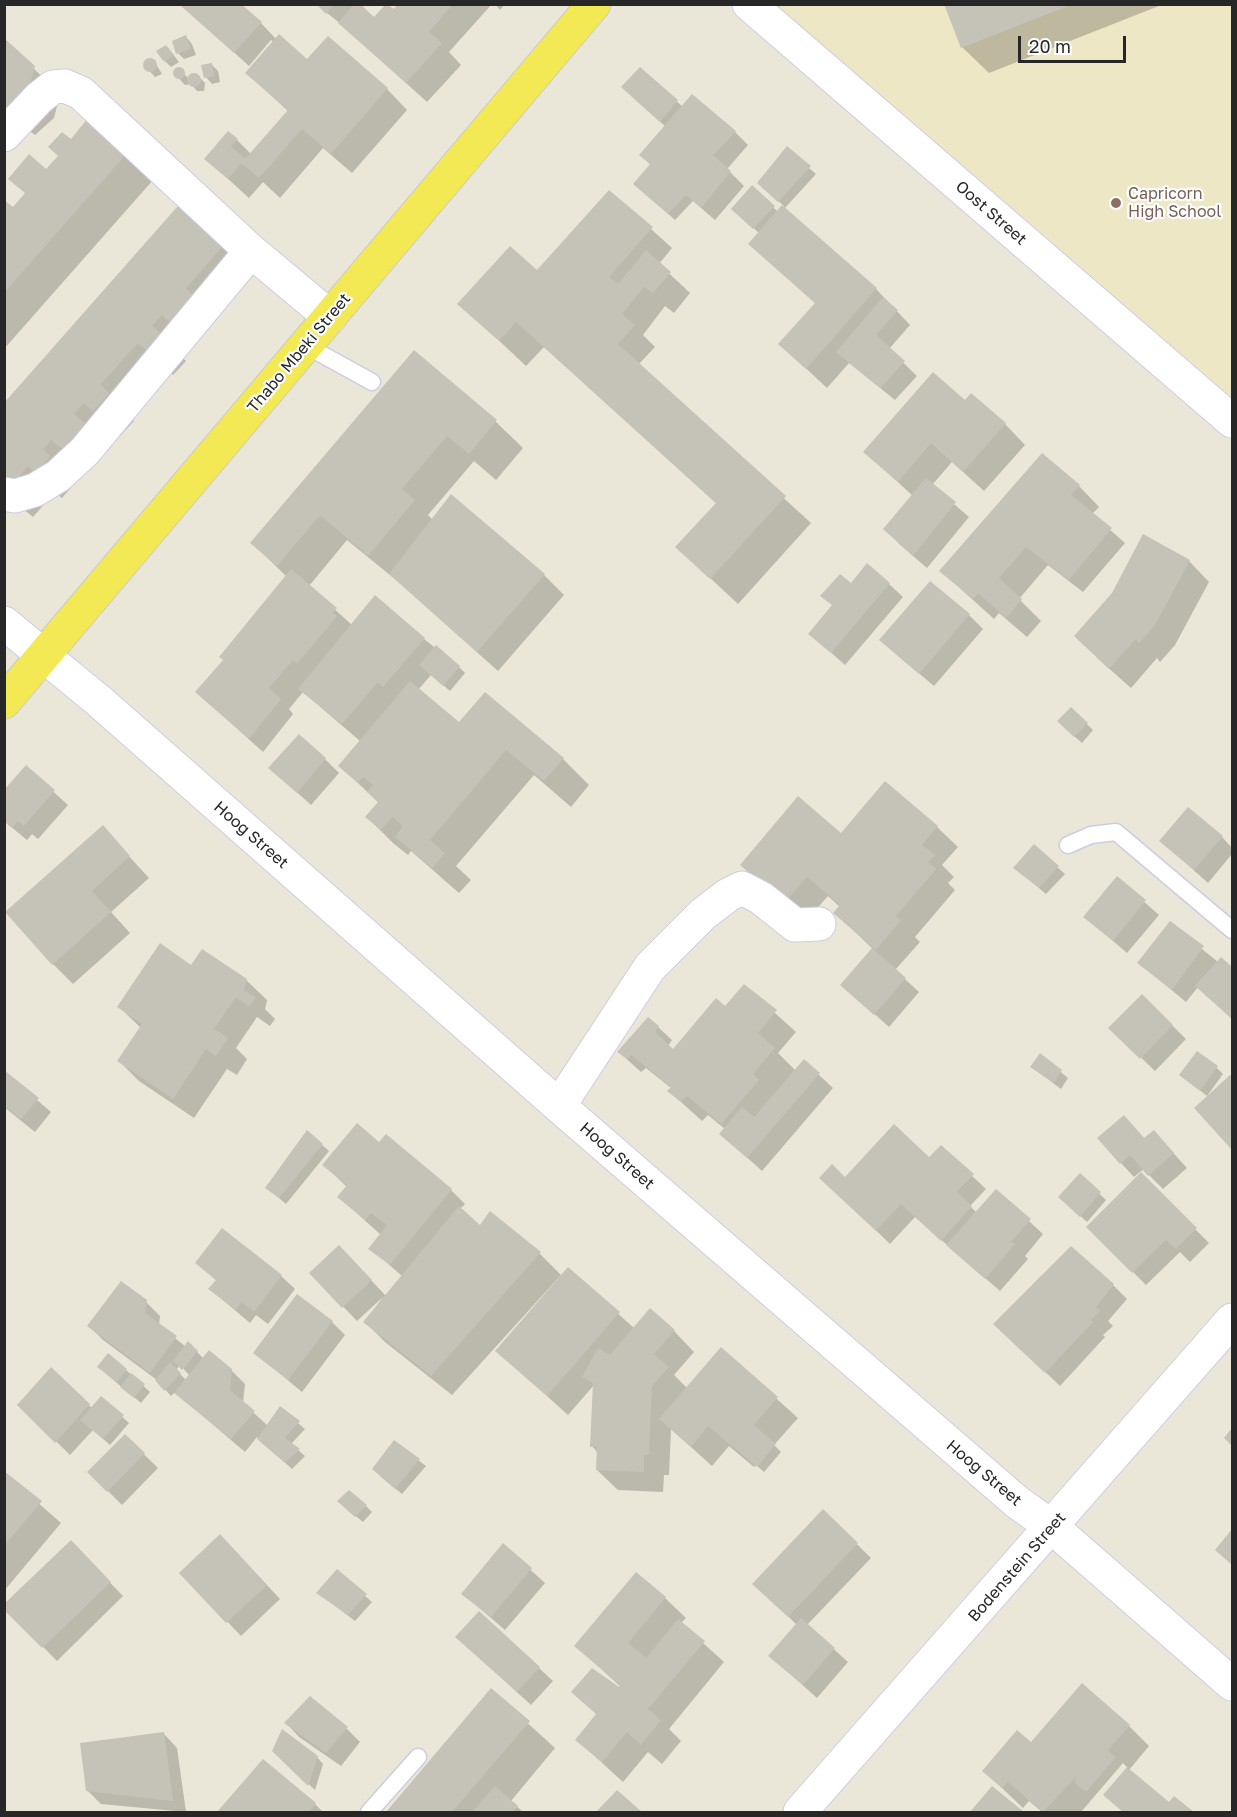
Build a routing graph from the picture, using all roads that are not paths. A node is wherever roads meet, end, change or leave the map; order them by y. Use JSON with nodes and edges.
{"nodes":[{"id":1,"x":594,"y":4,"type":"edge"},
{"id":2,"x":749,"y":4,"type":"edge"},
{"id":3,"x":4,"y":135,"type":"edge"},
{"id":4,"x":251,"y":251,"type":"junction"},
{"id":5,"x":330,"y":317,"type":"junction"},
{"id":6,"x":305,"y":345,"type":"junction"},
{"id":7,"x":372,"y":382,"type":"dead end"},
{"id":8,"x":1233,"y":421,"type":"edge"},
{"id":9,"x":4,"y":494,"type":"edge"},
{"id":10,"x":4,"y":623,"type":"edge"},
{"id":11,"x":44,"y":654,"type":"junction"},
{"id":12,"x":4,"y":702,"type":"edge"},
{"id":13,"x":1068,"y":845,"type":"dead end"},
{"id":14,"x":819,"y":924,"type":"dead end"},
{"id":15,"x":1233,"y":930,"type":"edge"},
{"id":16,"x":559,"y":1106,"type":"junction"},
{"id":17,"x":1233,"y":1320,"type":"edge"},
{"id":18,"x":1052,"y":1527,"type":"junction"},
{"id":19,"x":1233,"y":1684,"type":"edge"},
{"id":20,"x":418,"y":1757,"type":"dead end"},
{"id":21,"x":369,"y":1812,"type":"edge"},
{"id":22,"x":800,"y":1812,"type":"edge"}],
"edges":[{"from":1,"to":5,"type":"main road","name":"Thabo Mbeki Street"},
{"from":2,"to":8,"type":"street","name":"Oost Street"},
{"from":3,"to":4,"type":"street"},
{"from":4,"to":5,"type":"street"},
{"from":4,"to":9,"type":"street"},
{"from":5,"to":6,"type":"main road","name":"Thabo Mbeki Street"},
{"from":6,"to":7,"type":"lane"},
{"from":6,"to":11,"type":"main road","name":"Thabo Mbeki Street"},
{"from":10,"to":11,"type":"street","name":"Hoog Street"},
{"from":11,"to":12,"type":"main road","name":"Thabo Mbeki Street"},
{"from":11,"to":16,"type":"street","name":"Hoog Street"},
{"from":13,"to":15,"type":"lane"},
{"from":14,"to":16,"type":"street"},
{"from":16,"to":18,"type":"street","name":"Hoog Street"},
{"from":17,"to":18,"type":"street","name":"Bodenstein Street"},
{"from":18,"to":19,"type":"street","name":"Hoog Street"},
{"from":18,"to":22,"type":"street","name":"Bodenstein Street"},
{"from":20,"to":21,"type":"lane"}]}
